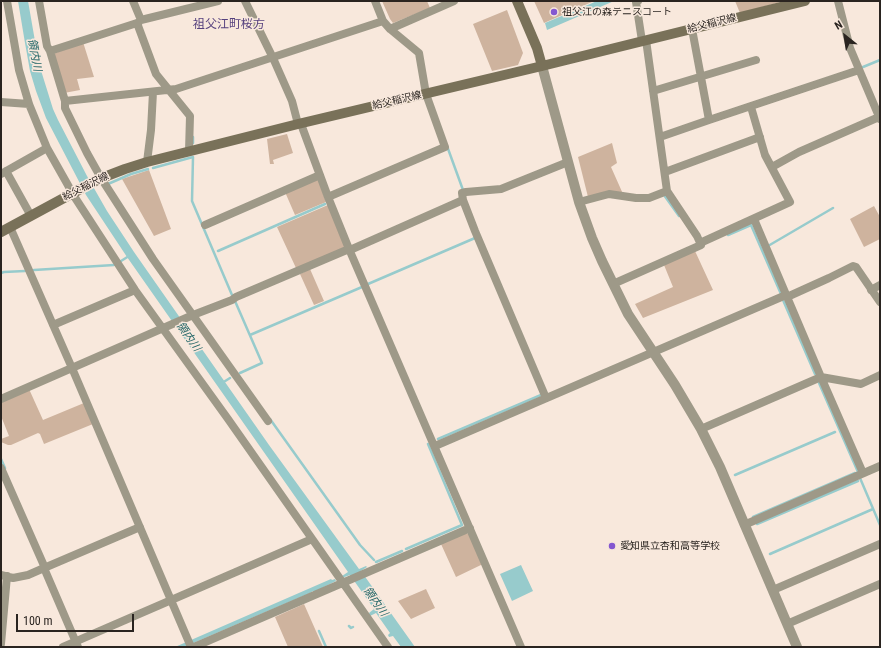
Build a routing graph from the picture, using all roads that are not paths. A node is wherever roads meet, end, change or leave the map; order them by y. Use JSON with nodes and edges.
{"nodes":[{"id":1,"x":7,"y":1,"type":"edge"},
{"id":2,"x":39,"y":1,"type":"edge"},
{"id":3,"x":133,"y":1,"type":"edge"},
{"id":4,"x":218,"y":1,"type":"edge"},
{"id":5,"x":245,"y":1,"type":"edge"},
{"id":6,"x":375,"y":1,"type":"edge"},
{"id":7,"x":454,"y":1,"type":"edge"},
{"id":8,"x":517,"y":1,"type":"edge"},
{"id":9,"x":638,"y":1,"type":"edge"},
{"id":10,"x":805,"y":1,"type":"edge"},
{"id":11,"x":838,"y":1,"type":"edge"},
{"id":12,"x":792,"y":2,"type":"edge"},
{"id":13,"x":5,"y":10,"type":"edge"},
{"id":14,"x":383,"y":21,"type":"junction"},
{"id":15,"x":139,"y":22,"type":"junction"},
{"id":16,"x":390,"y":29,"type":"junction"},
{"id":17,"x":692,"y":29,"type":"junction"},
{"id":18,"x":644,"y":40,"type":"junction"},
{"id":19,"x":50,"y":52,"type":"junction"},
{"id":20,"x":273,"y":58,"type":"junction"},
{"id":21,"x":756,"y":60,"type":"dead end"},
{"id":22,"x":542,"y":66,"type":"junction"},
{"id":23,"x":859,"y":70,"type":"junction"},
{"id":24,"x":701,"y":77,"type":"junction"},
{"id":25,"x":168,"y":90,"type":"junction"},
{"id":26,"x":653,"y":91,"type":"junction"},
{"id":27,"x":153,"y":92,"type":"junction"},
{"id":28,"x":426,"y":94,"type":"junction"},
{"id":29,"x":65,"y":101,"type":"junction"},
{"id":30,"x":1,"y":102,"type":"edge"},
{"id":31,"x":28,"y":104,"type":"junction"},
{"id":32,"x":751,"y":107,"type":"junction"},
{"id":33,"x":880,"y":118,"type":"edge"},
{"id":34,"x":709,"y":120,"type":"junction"},
{"id":35,"x":300,"y":124,"type":"junction"},
{"id":36,"x":660,"y":137,"type":"junction"},
{"id":37,"x":760,"y":137,"type":"junction"},
{"id":38,"x":47,"y":148,"type":"junction"},
{"id":39,"x":189,"y":151,"type":"junction"},
{"id":40,"x":147,"y":162,"type":"junction"},
{"id":41,"x":568,"y":162,"type":"junction"},
{"id":42,"x":772,"y":168,"type":"junction"},
{"id":43,"x":3,"y":172,"type":"edge"},
{"id":44,"x":665,"y":172,"type":"junction"},
{"id":45,"x":320,"y":175,"type":"junction"},
{"id":46,"x":100,"y":178,"type":"junction"},
{"id":47,"x":667,"y":191,"type":"junction"},
{"id":48,"x":73,"y":192,"type":"junction"},
{"id":49,"x":328,"y":197,"type":"junction"},
{"id":50,"x":464,"y":200,"type":"junction"},
{"id":51,"x":579,"y":202,"type":"junction"},
{"id":52,"x":31,"y":216,"type":"junction"},
{"id":53,"x":754,"y":218,"type":"junction"},
{"id":54,"x":205,"y":225,"type":"dead end"},
{"id":55,"x":10,"y":227,"type":"junction"},
{"id":56,"x":1,"y":232,"type":"edge"},
{"id":57,"x":700,"y":243,"type":"junction"},
{"id":58,"x":349,"y":249,"type":"junction"},
{"id":59,"x":613,"y":284,"type":"junction"},
{"id":60,"x":880,"y":285,"type":"edge"},
{"id":61,"x":135,"y":290,"type":"junction"},
{"id":62,"x":871,"y":290,"type":"junction"},
{"id":63,"x":786,"y":296,"type":"junction"},
{"id":64,"x":880,"y":302,"type":"edge"},
{"id":65,"x":192,"y":316,"type":"junction"},
{"id":66,"x":53,"y":325,"type":"junction"},
{"id":67,"x":164,"y":328,"type":"junction"},
{"id":68,"x":653,"y":352,"type":"junction"},
{"id":69,"x":72,"y":368,"type":"junction"},
{"id":70,"x":880,"y":375,"type":"edge"},
{"id":71,"x":821,"y":377,"type":"junction"},
{"id":72,"x":546,"y":398,"type":"junction"},
{"id":73,"x":1,"y":399,"type":"edge"},
{"id":74,"x":268,"y":421,"type":"dead end"},
{"id":75,"x":700,"y":429,"type":"junction"},
{"id":76,"x":435,"y":446,"type":"junction"},
{"id":77,"x":880,"y":466,"type":"edge"},
{"id":78,"x":1,"y":468,"type":"edge"},
{"id":79,"x":863,"y":473,"type":"junction"},
{"id":80,"x":744,"y":524,"type":"junction"},
{"id":81,"x":140,"y":527,"type":"junction"},
{"id":82,"x":470,"y":528,"type":"junction"},
{"id":83,"x":312,"y":539,"type":"junction"},
{"id":84,"x":880,"y":544,"type":"edge"},
{"id":85,"x":44,"y":568,"type":"junction"},
{"id":86,"x":4,"y":576,"type":"edge"},
{"id":87,"x":343,"y":583,"type":"junction"},
{"id":88,"x":880,"y":584,"type":"edge"},
{"id":89,"x":773,"y":590,"type":"junction"},
{"id":90,"x":171,"y":600,"type":"junction"},
{"id":91,"x":787,"y":624,"type":"junction"},
{"id":92,"x":1,"y":644,"type":"edge"},
{"id":93,"x":77,"y":644,"type":"edge"},
{"id":94,"x":190,"y":644,"type":"edge"},
{"id":95,"x":63,"y":647,"type":"edge"},
{"id":96,"x":194,"y":647,"type":"edge"},
{"id":97,"x":388,"y":647,"type":"edge"},
{"id":98,"x":521,"y":647,"type":"edge"},
{"id":99,"x":797,"y":647,"type":"edge"}],
"edges":[{"from":1,"to":13,"type":"street"},
{"from":2,"to":19,"type":"street"},
{"from":3,"to":15,"type":"street"},
{"from":4,"to":15,"type":"street"},
{"from":5,"to":20,"type":"street"},
{"from":6,"to":14,"type":"street"},
{"from":7,"to":16,"type":"street"},
{"from":8,"to":22,"type":"main road"},
{"from":9,"to":18,"type":"street"},
{"from":10,"to":12,"type":"main road","name":"給父稲沢線"},
{"from":11,"to":23,"type":"street"},
{"from":12,"to":17,"type":"main road","name":"給父稲沢線"},
{"from":13,"to":31,"type":"street"},
{"from":14,"to":16,"type":"street"},
{"from":14,"to":20,"type":"street"},
{"from":15,"to":19,"type":"street"},
{"from":15,"to":25,"type":"street"},
{"from":16,"to":28,"type":"street"},
{"from":17,"to":18,"type":"main road","name":"給父稲沢線"},
{"from":17,"to":24,"type":"street"},
{"from":18,"to":22,"type":"main road","name":"給父稲沢線"},
{"from":18,"to":26,"type":"street"},
{"from":19,"to":29,"type":"street"},
{"from":20,"to":25,"type":"street"},
{"from":20,"to":35,"type":"street"},
{"from":21,"to":24,"type":"street"},
{"from":22,"to":28,"type":"main road","name":"給父稲沢線"},
{"from":22,"to":41,"type":"street"},
{"from":23,"to":32,"type":"street"},
{"from":23,"to":33,"type":"street"},
{"from":24,"to":26,"type":"street"},
{"from":24,"to":34,"type":"street"},
{"from":25,"to":27,"type":"street"},
{"from":25,"to":39,"type":"street"},
{"from":26,"to":36,"type":"street"},
{"from":27,"to":29,"type":"street"},
{"from":27,"to":40,"type":"street"},
{"from":28,"to":35,"type":"main road","name":"給父稲沢線"},
{"from":28,"to":49,"type":"street"},
{"from":29,"to":46,"type":"street"},
{"from":30,"to":31,"type":"street"},
{"from":31,"to":38,"type":"street"},
{"from":32,"to":34,"type":"street"},
{"from":32,"to":37,"type":"street"},
{"from":33,"to":42,"type":"street"},
{"from":34,"to":36,"type":"street"},
{"from":35,"to":39,"type":"main road","name":"給父稲沢線"},
{"from":35,"to":45,"type":"street"},
{"from":36,"to":44,"type":"street"},
{"from":37,"to":42,"type":"street"},
{"from":37,"to":44,"type":"street"},
{"from":38,"to":43,"type":"street"},
{"from":38,"to":48,"type":"street"},
{"from":39,"to":40,"type":"main road","name":"給父稲沢線"},
{"from":40,"to":46,"type":"main road","name":"給父稲沢線"},
{"from":41,"to":50,"type":"street"},
{"from":41,"to":51,"type":"street"},
{"from":42,"to":53,"type":"street"},
{"from":43,"to":52,"type":"street"},
{"from":44,"to":47,"type":"street"},
{"from":45,"to":49,"type":"street"},
{"from":45,"to":54,"type":"street"},
{"from":46,"to":48,"type":"main road","name":"給父稲沢線"},
{"from":46,"to":65,"type":"street"},
{"from":47,"to":51,"type":"street"},
{"from":47,"to":57,"type":"street"},
{"from":48,"to":52,"type":"main road","name":"給父稲沢線"},
{"from":48,"to":61,"type":"street"},
{"from":49,"to":58,"type":"street"},
{"from":50,"to":58,"type":"street"},
{"from":50,"to":72,"type":"street"},
{"from":51,"to":59,"type":"street"},
{"from":52,"to":55,"type":"main road","name":"給父稲沢線"},
{"from":53,"to":57,"type":"street"},
{"from":53,"to":63,"type":"street"},
{"from":55,"to":56,"type":"main road","name":"給父稲沢線"},
{"from":55,"to":66,"type":"street"},
{"from":57,"to":59,"type":"street"},
{"from":58,"to":65,"type":"street"},
{"from":58,"to":76,"type":"street"},
{"from":59,"to":68,"type":"street"},
{"from":60,"to":62,"type":"street"},
{"from":61,"to":66,"type":"street"},
{"from":61,"to":67,"type":"street"},
{"from":62,"to":63,"type":"street"},
{"from":62,"to":64,"type":"street"},
{"from":63,"to":68,"type":"street"},
{"from":63,"to":71,"type":"street"},
{"from":65,"to":67,"type":"street"},
{"from":65,"to":74,"type":"street"},
{"from":66,"to":69,"type":"street"},
{"from":67,"to":69,"type":"street"},
{"from":67,"to":83,"type":"street"},
{"from":68,"to":72,"type":"street"},
{"from":68,"to":75,"type":"street"},
{"from":69,"to":73,"type":"street"},
{"from":69,"to":81,"type":"street"},
{"from":70,"to":71,"type":"street"},
{"from":71,"to":75,"type":"street"},
{"from":71,"to":79,"type":"street"},
{"from":72,"to":76,"type":"street"},
{"from":75,"to":80,"type":"street"},
{"from":76,"to":82,"type":"street"},
{"from":77,"to":79,"type":"street"},
{"from":78,"to":85,"type":"street"},
{"from":79,"to":80,"type":"street"},
{"from":80,"to":89,"type":"street"},
{"from":81,"to":85,"type":"street"},
{"from":81,"to":90,"type":"street"},
{"from":82,"to":87,"type":"street"},
{"from":82,"to":98,"type":"street"},
{"from":83,"to":87,"type":"street"},
{"from":83,"to":90,"type":"street"},
{"from":84,"to":89,"type":"street"},
{"from":85,"to":86,"type":"street"},
{"from":85,"to":93,"type":"street"},
{"from":86,"to":92,"type":"street"},
{"from":87,"to":96,"type":"street"},
{"from":87,"to":97,"type":"street"},
{"from":88,"to":91,"type":"street"},
{"from":89,"to":91,"type":"street"},
{"from":90,"to":93,"type":"street"},
{"from":90,"to":94,"type":"street"},
{"from":91,"to":99,"type":"street"},
{"from":93,"to":95,"type":"street"}]}
